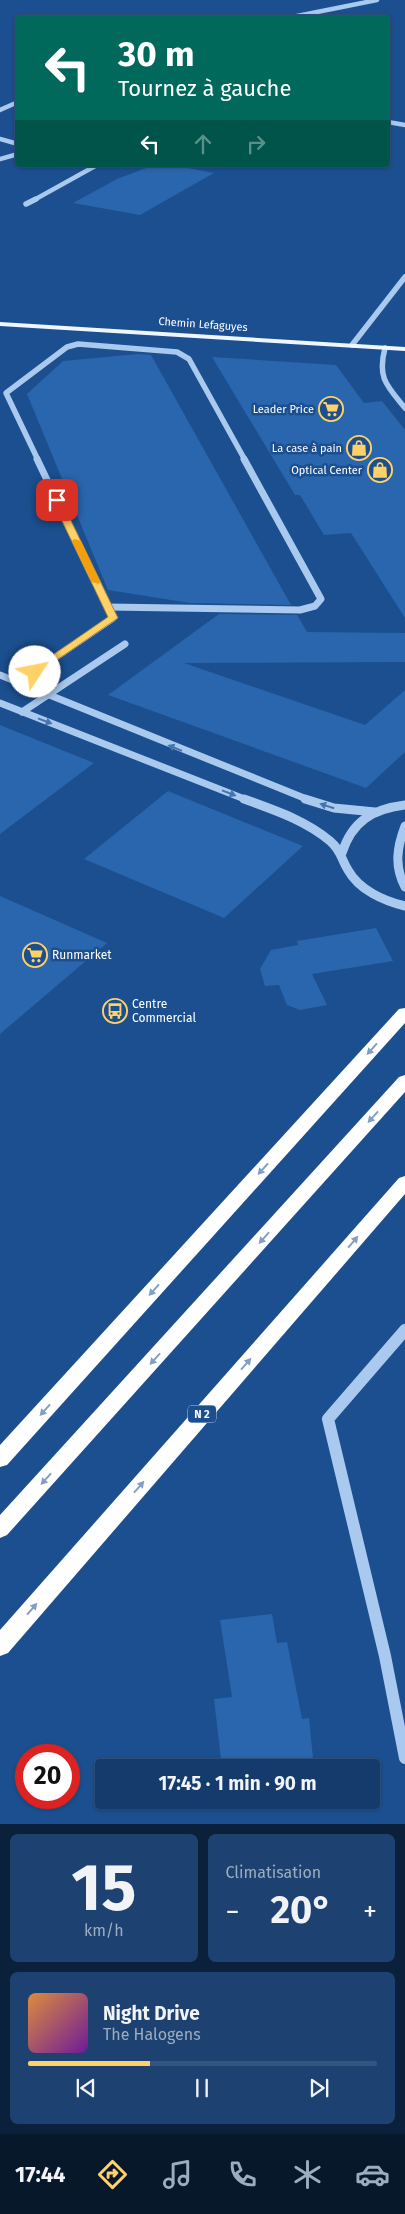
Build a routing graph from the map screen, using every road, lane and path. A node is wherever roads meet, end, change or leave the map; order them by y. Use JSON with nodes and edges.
{"nodes":[{"id":1,"x":377,"y":0,"type":"edge"},
{"id":2,"x":302,"y":15,"type":"edge"},
{"id":3,"x":15,"y":103,"type":"edge"},
{"id":4,"x":0,"y":110,"type":"edge"},
{"id":5,"x":390,"y":122,"type":"edge"},
{"id":6,"x":405,"y":125,"type":"edge"},
{"id":7,"x":0,"y":139,"type":"edge"},
{"id":8,"x":15,"y":143,"type":"edge"},
{"id":9,"x":15,"y":155,"type":"edge"},
{"id":10,"x":0,"y":160,"type":"edge"},
{"id":11,"x":93,"y":167,"type":"edge"},
{"id":12,"x":26,"y":204,"type":"dead end"},
{"id":13,"x":405,"y":277,"type":"edge"},
{"id":14,"x":0,"y":324,"type":"edge"},
{"id":15,"x":352,"y":345,"type":"junction"},
{"id":16,"x":385,"y":348,"type":"junction"},
{"id":17,"x":405,"y":348,"type":"edge"},
{"id":18,"x":405,"y":408,"type":"edge"},
{"id":19,"x":108,"y":608,"type":"junction"},
{"id":20,"x":125,"y":644,"type":"dead end"},
{"id":21,"x":0,"y":675,"type":"edge"},
{"id":22,"x":19,"y":682,"type":"junction"},
{"id":23,"x":49,"y":695,"type":"junction"},
{"id":24,"x":0,"y":703,"type":"edge"},
{"id":25,"x":22,"y":712,"type":"junction"},
{"id":26,"x":405,"y":805,"type":"edge"},
{"id":27,"x":375,"y":812,"type":"junction"},
{"id":28,"x":405,"y":826,"type":"edge"},
{"id":29,"x":342,"y":853,"type":"junction"},
{"id":30,"x":405,"y":887,"type":"edge"},
{"id":31,"x":405,"y":906,"type":"edge"},
{"id":32,"x":405,"y":1013,"type":"edge"},
{"id":33,"x":405,"y":1081,"type":"edge"},
{"id":34,"x":405,"y":1182,"type":"edge"},
{"id":35,"x":405,"y":1330,"type":"edge"},
{"id":36,"x":0,"y":1459,"type":"edge"},
{"id":37,"x":0,"y":1529,"type":"edge"},
{"id":38,"x":0,"y":1646,"type":"edge"},
{"id":39,"x":405,"y":1758,"type":"edge"}],
"edges":[{"from":1,"to":2,"type":"street"},
{"from":3,"to":4,"type":"street"},
{"from":5,"to":6,"type":"street"},
{"from":7,"to":8,"type":"street"},
{"from":9,"to":10,"type":"street"},
{"from":11,"to":12,"type":"street"},
{"from":13,"to":15,"type":"street"},
{"from":14,"to":15,"type":"main road","name":"Chemin Lefaguyes"},
{"from":15,"to":16,"type":"main road","name":"Chemin Lefaguyes"},
{"from":16,"to":17,"type":"main road","name":"Chemin Lefaguyes"},
{"from":16,"to":18,"type":"street"},
{"from":19,"to":19,"type":"street"},
{"from":19,"to":22,"type":"street"},
{"from":20,"to":23,"type":"street"},
{"from":21,"to":22,"type":"street"},
{"from":22,"to":23,"type":"street"},
{"from":23,"to":25,"type":"street"},
{"from":27,"to":23,"type":"street","one_way":true},
{"from":24,"to":25,"type":"street"},
{"from":25,"to":29,"type":"street","one_way":true},
{"from":26,"to":27,"type":"street"},
{"from":27,"to":29,"type":"street"},
{"from":28,"to":30,"type":"street"},
{"from":29,"to":31,"type":"street"},
{"from":32,"to":36,"type":"highway","one_way":true},
{"from":33,"to":37,"type":"highway","one_way":true},
{"from":38,"to":34,"type":"highway","number":"N 2","one_way":true},
{"from":35,"to":39,"type":"street"}]}
